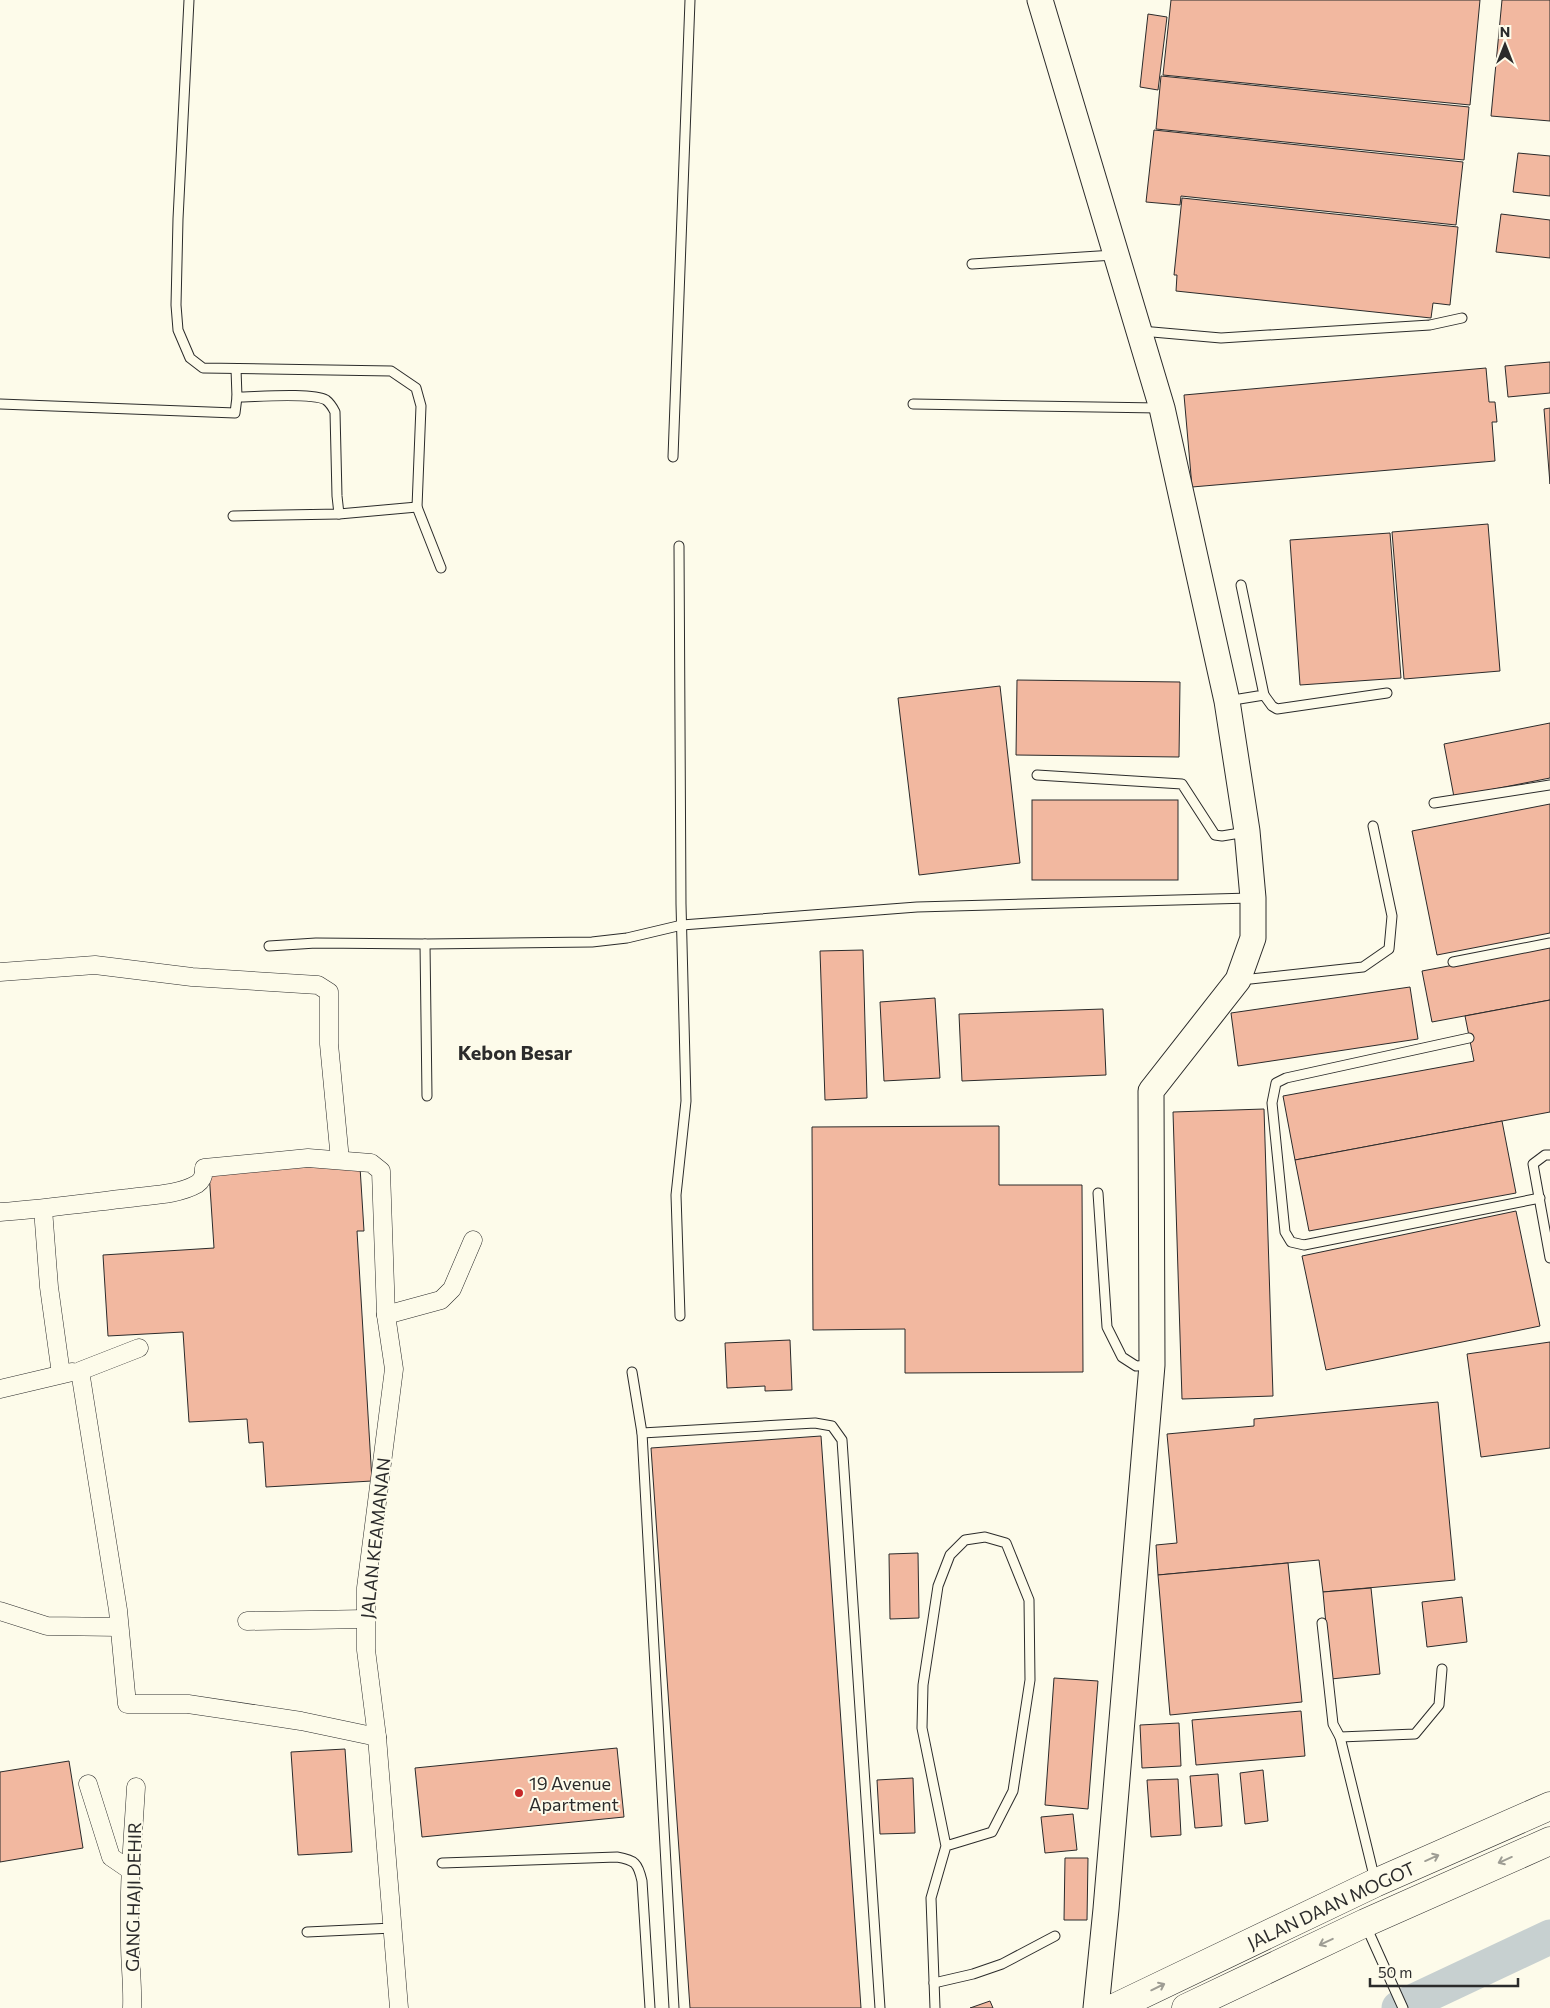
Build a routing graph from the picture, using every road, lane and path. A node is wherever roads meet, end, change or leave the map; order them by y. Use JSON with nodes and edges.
{"nodes":[{"id":1,"x":189,"y":0,"type":"edge"},
{"id":2,"x":690,"y":0,"type":"edge"},
{"id":3,"x":1040,"y":0,"type":"edge"},
{"id":4,"x":1117,"y":255,"type":"junction"},
{"id":5,"x":972,"y":264,"type":"dead end"},
{"id":6,"x":1462,"y":318,"type":"dead end"},
{"id":7,"x":1139,"y":331,"type":"junction"},
{"id":8,"x":236,"y":369,"type":"junction"},
{"id":9,"x":237,"y":397,"type":"junction"},
{"id":10,"x":0,"y":404,"type":"edge"},
{"id":11,"x":913,"y":404,"type":"dead end"},
{"id":12,"x":1162,"y":408,"type":"junction"},
{"id":13,"x":673,"y":457,"type":"dead end"},
{"id":14,"x":417,"y":508,"type":"junction"},
{"id":15,"x":339,"y":514,"type":"junction"},
{"id":16,"x":233,"y":516,"type":"dead end"},
{"id":17,"x":679,"y":546,"type":"dead end"},
{"id":18,"x":441,"y":568,"type":"dead end"},
{"id":19,"x":1241,"y":585,"type":"dead end"},
{"id":20,"x":1386,"y":693,"type":"dead end"},
{"id":21,"x":1264,"y":695,"type":"junction"},
{"id":22,"x":1227,"y":701,"type":"junction"},
{"id":23,"x":1037,"y":775,"type":"dead end"},
{"id":24,"x":1550,"y":785,"type":"edge"},
{"id":25,"x":1434,"y":804,"type":"dead end"},
{"id":26,"x":1373,"y":826,"type":"dead end"},
{"id":27,"x":1246,"y":832,"type":"junction"},
{"id":28,"x":1253,"y":898,"type":"junction"},
{"id":29,"x":682,"y":925,"type":"junction"},
{"id":30,"x":1550,"y":943,"type":"edge"},
{"id":31,"x":425,"y":944,"type":"junction"},
{"id":32,"x":269,"y":946,"type":"dead end"},
{"id":33,"x":1453,"y":962,"type":"dead end"},
{"id":34,"x":0,"y":972,"type":"edge"},
{"id":35,"x":1238,"y":980,"type":"junction"},
{"id":36,"x":1469,"y":1038,"type":"dead end"},
{"id":37,"x":427,"y":1096,"type":"dead end"},
{"id":38,"x":1550,"y":1155,"type":"edge"},
{"id":39,"x":340,"y":1160,"type":"junction"},
{"id":40,"x":1098,"y":1193,"type":"dead end"},
{"id":41,"x":1540,"y":1198,"type":"junction"},
{"id":42,"x":43,"y":1209,"type":"junction"},
{"id":43,"x":0,"y":1212,"type":"edge"},
{"id":44,"x":473,"y":1240,"type":"dead end"},
{"id":45,"x":1550,"y":1258,"type":"edge"},
{"id":46,"x":386,"y":1314,"type":"junction"},
{"id":47,"x":680,"y":1316,"type":"dead end"},
{"id":48,"x":139,"y":1348,"type":"dead end"},
{"id":49,"x":1152,"y":1365,"type":"junction"},
{"id":50,"x":80,"y":1371,"type":"junction"},
{"id":51,"x":632,"y":1372,"type":"dead end"},
{"id":52,"x":61,"y":1374,"type":"junction"},
{"id":53,"x":0,"y":1389,"type":"edge"},
{"id":54,"x":642,"y":1433,"type":"junction"},
{"id":55,"x":0,"y":1612,"type":"edge"},
{"id":56,"x":365,"y":1619,"type":"junction"},
{"id":57,"x":247,"y":1621,"type":"dead end"},
{"id":58,"x":1322,"y":1623,"type":"dead end"},
{"id":59,"x":119,"y":1627,"type":"junction"},
{"id":60,"x":1442,"y":1669,"type":"dead end"},
{"id":61,"x":378,"y":1737,"type":"junction"},
{"id":62,"x":1340,"y":1737,"type":"junction"},
{"id":63,"x":88,"y":1784,"type":"dead end"},
{"id":64,"x":136,"y":1787,"type":"dead end"},
{"id":65,"x":1550,"y":1806,"type":"edge"},
{"id":66,"x":1550,"y":1841,"type":"edge"},
{"id":67,"x":946,"y":1846,"type":"junction"},
{"id":68,"x":442,"y":1864,"type":"dead end"},
{"id":69,"x":130,"y":1870,"type":"junction"},
{"id":70,"x":1375,"y":1883,"type":"junction"},
{"id":71,"x":1365,"y":1924,"type":"junction"},
{"id":72,"x":393,"y":1928,"type":"junction"},
{"id":73,"x":307,"y":1932,"type":"dead end"},
{"id":74,"x":1055,"y":1936,"type":"dead end"},
{"id":75,"x":934,"y":1983,"type":"junction"},
{"id":76,"x":132,"y":2008,"type":"edge"},
{"id":77,"x":399,"y":2008,"type":"edge"},
{"id":78,"x":650,"y":2008,"type":"edge"},
{"id":79,"x":674,"y":2008,"type":"edge"},
{"id":80,"x":880,"y":2008,"type":"edge"},
{"id":81,"x":935,"y":2008,"type":"edge"},
{"id":82,"x":1096,"y":2008,"type":"edge"},
{"id":83,"x":1114,"y":2008,"type":"edge"},
{"id":84,"x":1186,"y":2008,"type":"edge"},
{"id":85,"x":1403,"y":2008,"type":"edge"}],
"edges":[{"from":1,"to":8,"type":"lane"},
{"from":2,"to":13,"type":"lane"},
{"from":3,"to":4,"type":"street"},
{"from":4,"to":5,"type":"lane"},
{"from":4,"to":7,"type":"street"},
{"from":6,"to":7,"type":"lane"},
{"from":7,"to":12,"type":"street"},
{"from":8,"to":9,"type":"lane"},
{"from":8,"to":14,"type":"lane"},
{"from":9,"to":10,"type":"lane"},
{"from":9,"to":15,"type":"lane"},
{"from":11,"to":12,"type":"lane"},
{"from":12,"to":22,"type":"street"},
{"from":14,"to":15,"type":"lane"},
{"from":14,"to":18,"type":"lane"},
{"from":15,"to":16,"type":"lane"},
{"from":17,"to":29,"type":"lane"},
{"from":19,"to":21,"type":"lane"},
{"from":20,"to":21,"type":"lane"},
{"from":21,"to":22,"type":"lane"},
{"from":22,"to":27,"type":"street"},
{"from":23,"to":27,"type":"lane"},
{"from":24,"to":25,"type":"lane"},
{"from":26,"to":35,"type":"lane"},
{"from":27,"to":28,"type":"street"},
{"from":28,"to":29,"type":"lane"},
{"from":28,"to":35,"type":"street"},
{"from":29,"to":31,"type":"lane"},
{"from":29,"to":47,"type":"lane"},
{"from":30,"to":33,"type":"lane"},
{"from":31,"to":32,"type":"lane"},
{"from":31,"to":37,"type":"lane"},
{"from":34,"to":39,"type":"street"},
{"from":35,"to":49,"type":"street"},
{"from":36,"to":41,"type":"lane"},
{"from":38,"to":41,"type":"lane"},
{"from":39,"to":42,"type":"street","name":"JALAN KEAMANAN"},
{"from":39,"to":46,"type":"street","name":"JALAN KEAMANAN"},
{"from":40,"to":49,"type":"lane"},
{"from":41,"to":45,"type":"lane"},
{"from":42,"to":43,"type":"street"},
{"from":42,"to":52,"type":"street"},
{"from":44,"to":46,"type":"street"},
{"from":46,"to":56,"type":"street","name":"JALAN KEAMANAN"},
{"from":48,"to":50,"type":"street"},
{"from":49,"to":82,"type":"street"},
{"from":50,"to":52,"type":"street"},
{"from":50,"to":59,"type":"street"},
{"from":51,"to":54,"type":"lane"},
{"from":52,"to":53,"type":"street"},
{"from":54,"to":79,"type":"lane"},
{"from":54,"to":80,"type":"lane"},
{"from":55,"to":59,"type":"street"},
{"from":56,"to":57,"type":"street"},
{"from":56,"to":61,"type":"street","name":"JALAN KEAMANAN"},
{"from":58,"to":62,"type":"lane"},
{"from":59,"to":61,"type":"street"},
{"from":60,"to":62,"type":"lane"},
{"from":61,"to":72,"type":"street","name":"JALAN KEAMANAN"},
{"from":62,"to":70,"type":"lane"},
{"from":63,"to":69,"type":"street"},
{"from":64,"to":69,"type":"street","name":"GANG HAJI DEHIR"},
{"from":70,"to":65,"type":"highway","name":"JALAN DAAN MOGOT","one_way":true},
{"from":66,"to":71,"type":"highway","name":"JALAN DAAN MOGOT","one_way":true},
{"from":67,"to":67,"type":"lane"},
{"from":67,"to":75,"type":"lane"},
{"from":68,"to":78,"type":"lane"},
{"from":69,"to":76,"type":"street","name":"GANG HAJI DEHIR"},
{"from":83,"to":70,"type":"highway","name":"JALAN DAAN MOGOT","one_way":true},
{"from":71,"to":84,"type":"highway","name":"JALAN DAAN MOGOT","one_way":true},
{"from":71,"to":85,"type":"lane"},
{"from":72,"to":73,"type":"lane"},
{"from":72,"to":77,"type":"street","name":"JALAN KEAMANAN"},
{"from":74,"to":75,"type":"lane"},
{"from":75,"to":81,"type":"lane"}]}
